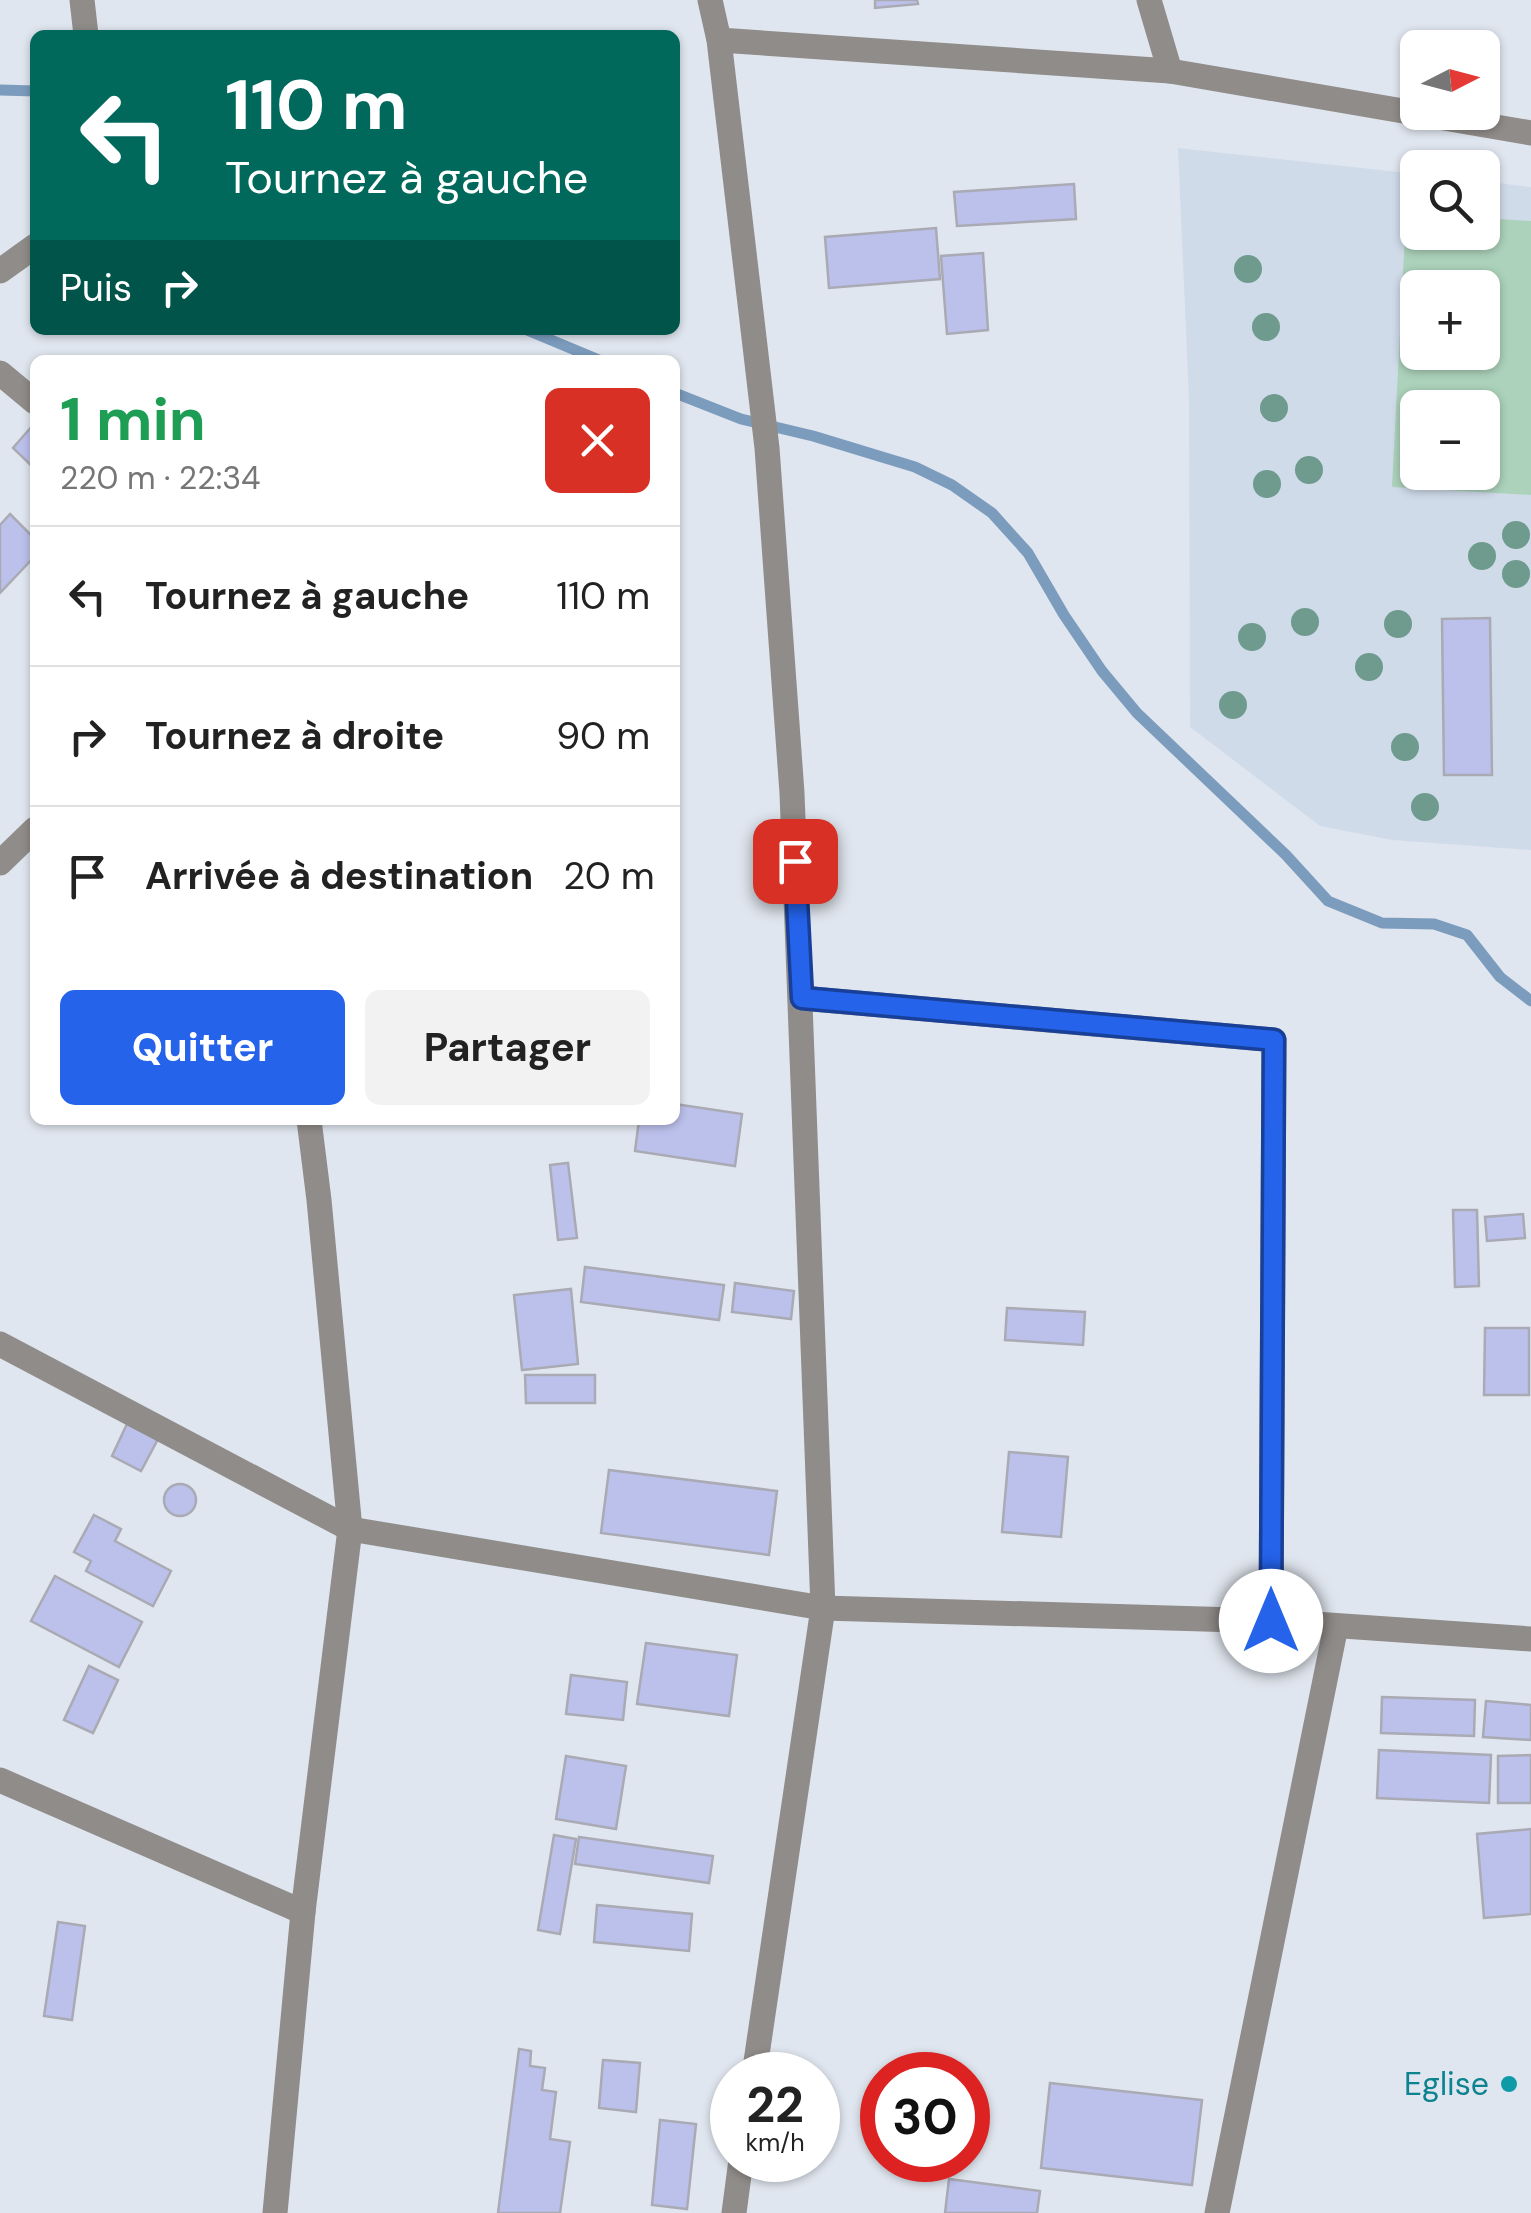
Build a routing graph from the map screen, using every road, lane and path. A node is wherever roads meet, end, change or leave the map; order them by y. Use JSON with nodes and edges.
{"nodes":[{"id":1,"x":82,"y":0,"type":"edge"},
{"id":2,"x":710,"y":0,"type":"edge"},
{"id":3,"x":1149,"y":0,"type":"edge"},
{"id":4,"x":85,"y":30,"type":"edge"},
{"id":5,"x":719,"y":40,"type":"junction"},
{"id":6,"x":1170,"y":71,"type":"junction"},
{"id":7,"x":1531,"y":133,"type":"edge"},
{"id":8,"x":30,"y":250,"type":"edge"},
{"id":9,"x":0,"y":271,"type":"edge"},
{"id":10,"x":0,"y":374,"type":"edge"},
{"id":11,"x":30,"y":398,"type":"edge"},
{"id":12,"x":30,"y":834,"type":"edge"},
{"id":13,"x":0,"y":863,"type":"edge"},
{"id":14,"x":802,"y":998,"type":"junction"},
{"id":15,"x":310,"y":1125,"type":"edge"},
{"id":16,"x":0,"y":1344,"type":"edge"},
{"id":17,"x":350,"y":1529,"type":"junction"},
{"id":18,"x":824,"y":1608,"type":"junction"},
{"id":19,"x":1271,"y":1621,"type":"junction"},
{"id":20,"x":1336,"y":1626,"type":"junction"},
{"id":21,"x":1531,"y":1639,"type":"edge"},
{"id":22,"x":0,"y":1780,"type":"edge"},
{"id":23,"x":303,"y":1912,"type":"junction"},
{"id":24,"x":757,"y":2052,"type":"edge"},
{"id":25,"x":739,"y":2182,"type":"edge"},
{"id":26,"x":276,"y":2213,"type":"edge"},
{"id":27,"x":734,"y":2213,"type":"edge"},
{"id":28,"x":1217,"y":2213,"type":"edge"}],
"edges":[{"from":1,"to":4,"type":"street"},
{"from":2,"to":5,"type":"street"},
{"from":3,"to":6,"type":"street"},
{"from":5,"to":6,"type":"street"},
{"from":5,"to":14,"type":"street"},
{"from":6,"to":7,"type":"street"},
{"from":8,"to":9,"type":"street"},
{"from":10,"to":11,"type":"street"},
{"from":12,"to":13,"type":"street"},
{"from":14,"to":18,"type":"street"},
{"from":14,"to":19,"type":"street"},
{"from":15,"to":17,"type":"street"},
{"from":16,"to":17,"type":"street"},
{"from":17,"to":18,"type":"street"},
{"from":17,"to":23,"type":"street"},
{"from":18,"to":19,"type":"street"},
{"from":18,"to":24,"type":"street"},
{"from":19,"to":20,"type":"street"},
{"from":20,"to":21,"type":"street"},
{"from":20,"to":28,"type":"street"},
{"from":22,"to":23,"type":"street"},
{"from":23,"to":26,"type":"street"},
{"from":25,"to":27,"type":"street"}]}
